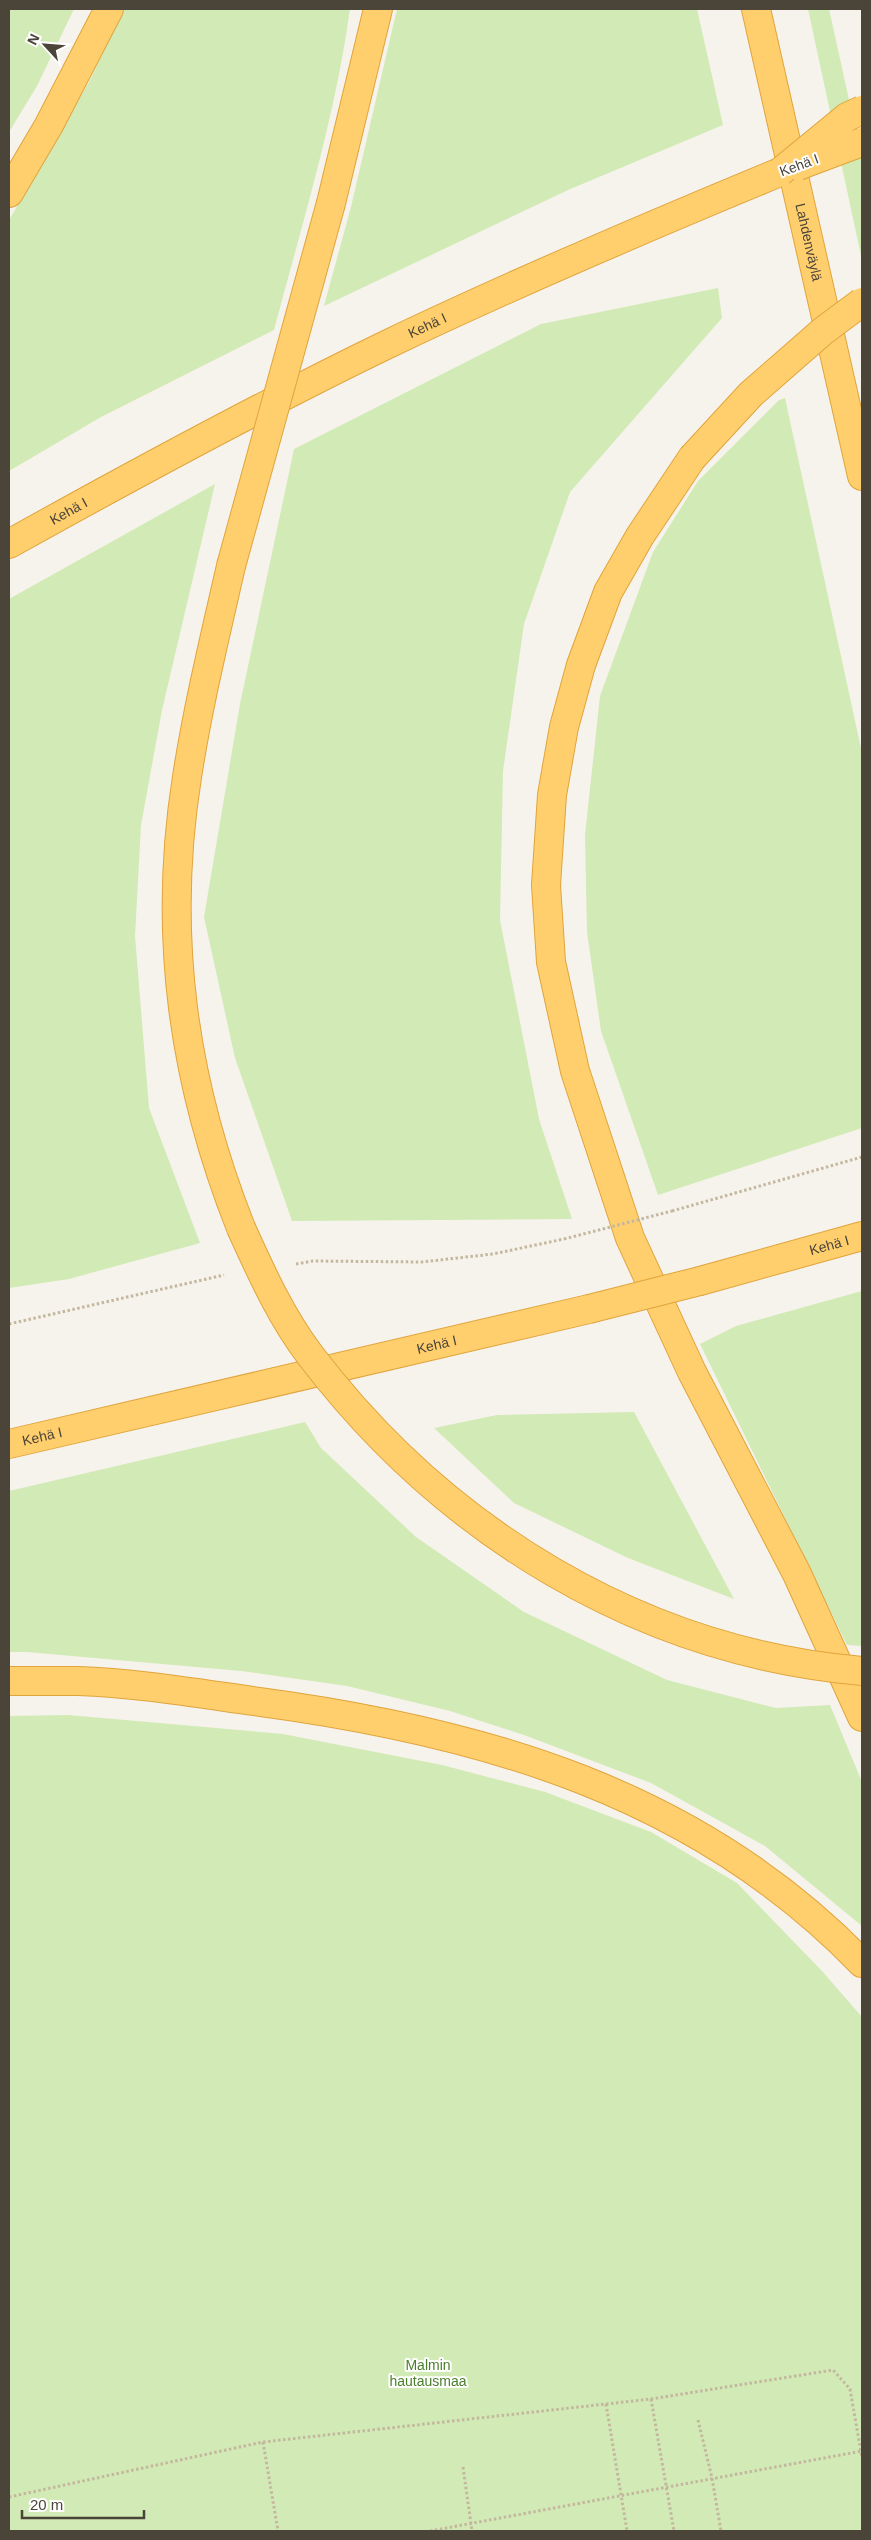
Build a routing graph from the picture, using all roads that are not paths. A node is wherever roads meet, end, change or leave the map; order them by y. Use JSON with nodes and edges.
{"nodes":[{"id":1,"x":109,"y":9,"type":"edge"},
{"id":2,"x":378,"y":9,"type":"edge"},
{"id":3,"x":756,"y":9,"type":"edge"},
{"id":4,"x":862,"y":110,"type":"edge"},
{"id":5,"x":862,"y":142,"type":"edge"},
{"id":6,"x":780,"y":172,"type":"junction"},
{"id":7,"x":9,"y":193,"type":"edge"},
{"id":8,"x":862,"y":302,"type":"edge"},
{"id":9,"x":862,"y":476,"type":"edge"},
{"id":10,"x":9,"y":544,"type":"edge"},
{"id":11,"x":862,"y":1236,"type":"edge"},
{"id":12,"x":9,"y":1444,"type":"edge"},
{"id":13,"x":862,"y":1671,"type":"edge"},
{"id":14,"x":9,"y":1681,"type":"edge"},
{"id":15,"x":862,"y":1717,"type":"edge"},
{"id":16,"x":862,"y":1963,"type":"edge"}],
"edges":[{"from":1,"to":7,"type":"highway"},
{"from":2,"to":13,"type":"highway","bridge":true},
{"from":3,"to":9,"type":"highway","name":"Lahdenväylä"},
{"from":4,"to":6,"type":"highway","bridge":true},
{"from":5,"to":6,"type":"highway","name":"Kehä I","bridge":true},
{"from":6,"to":10,"type":"highway","name":"Kehä I"},
{"from":8,"to":15,"type":"highway","bridge":true},
{"from":11,"to":12,"type":"highway","name":"Kehä I","bridge":true},
{"from":14,"to":16,"type":"highway"}]}
